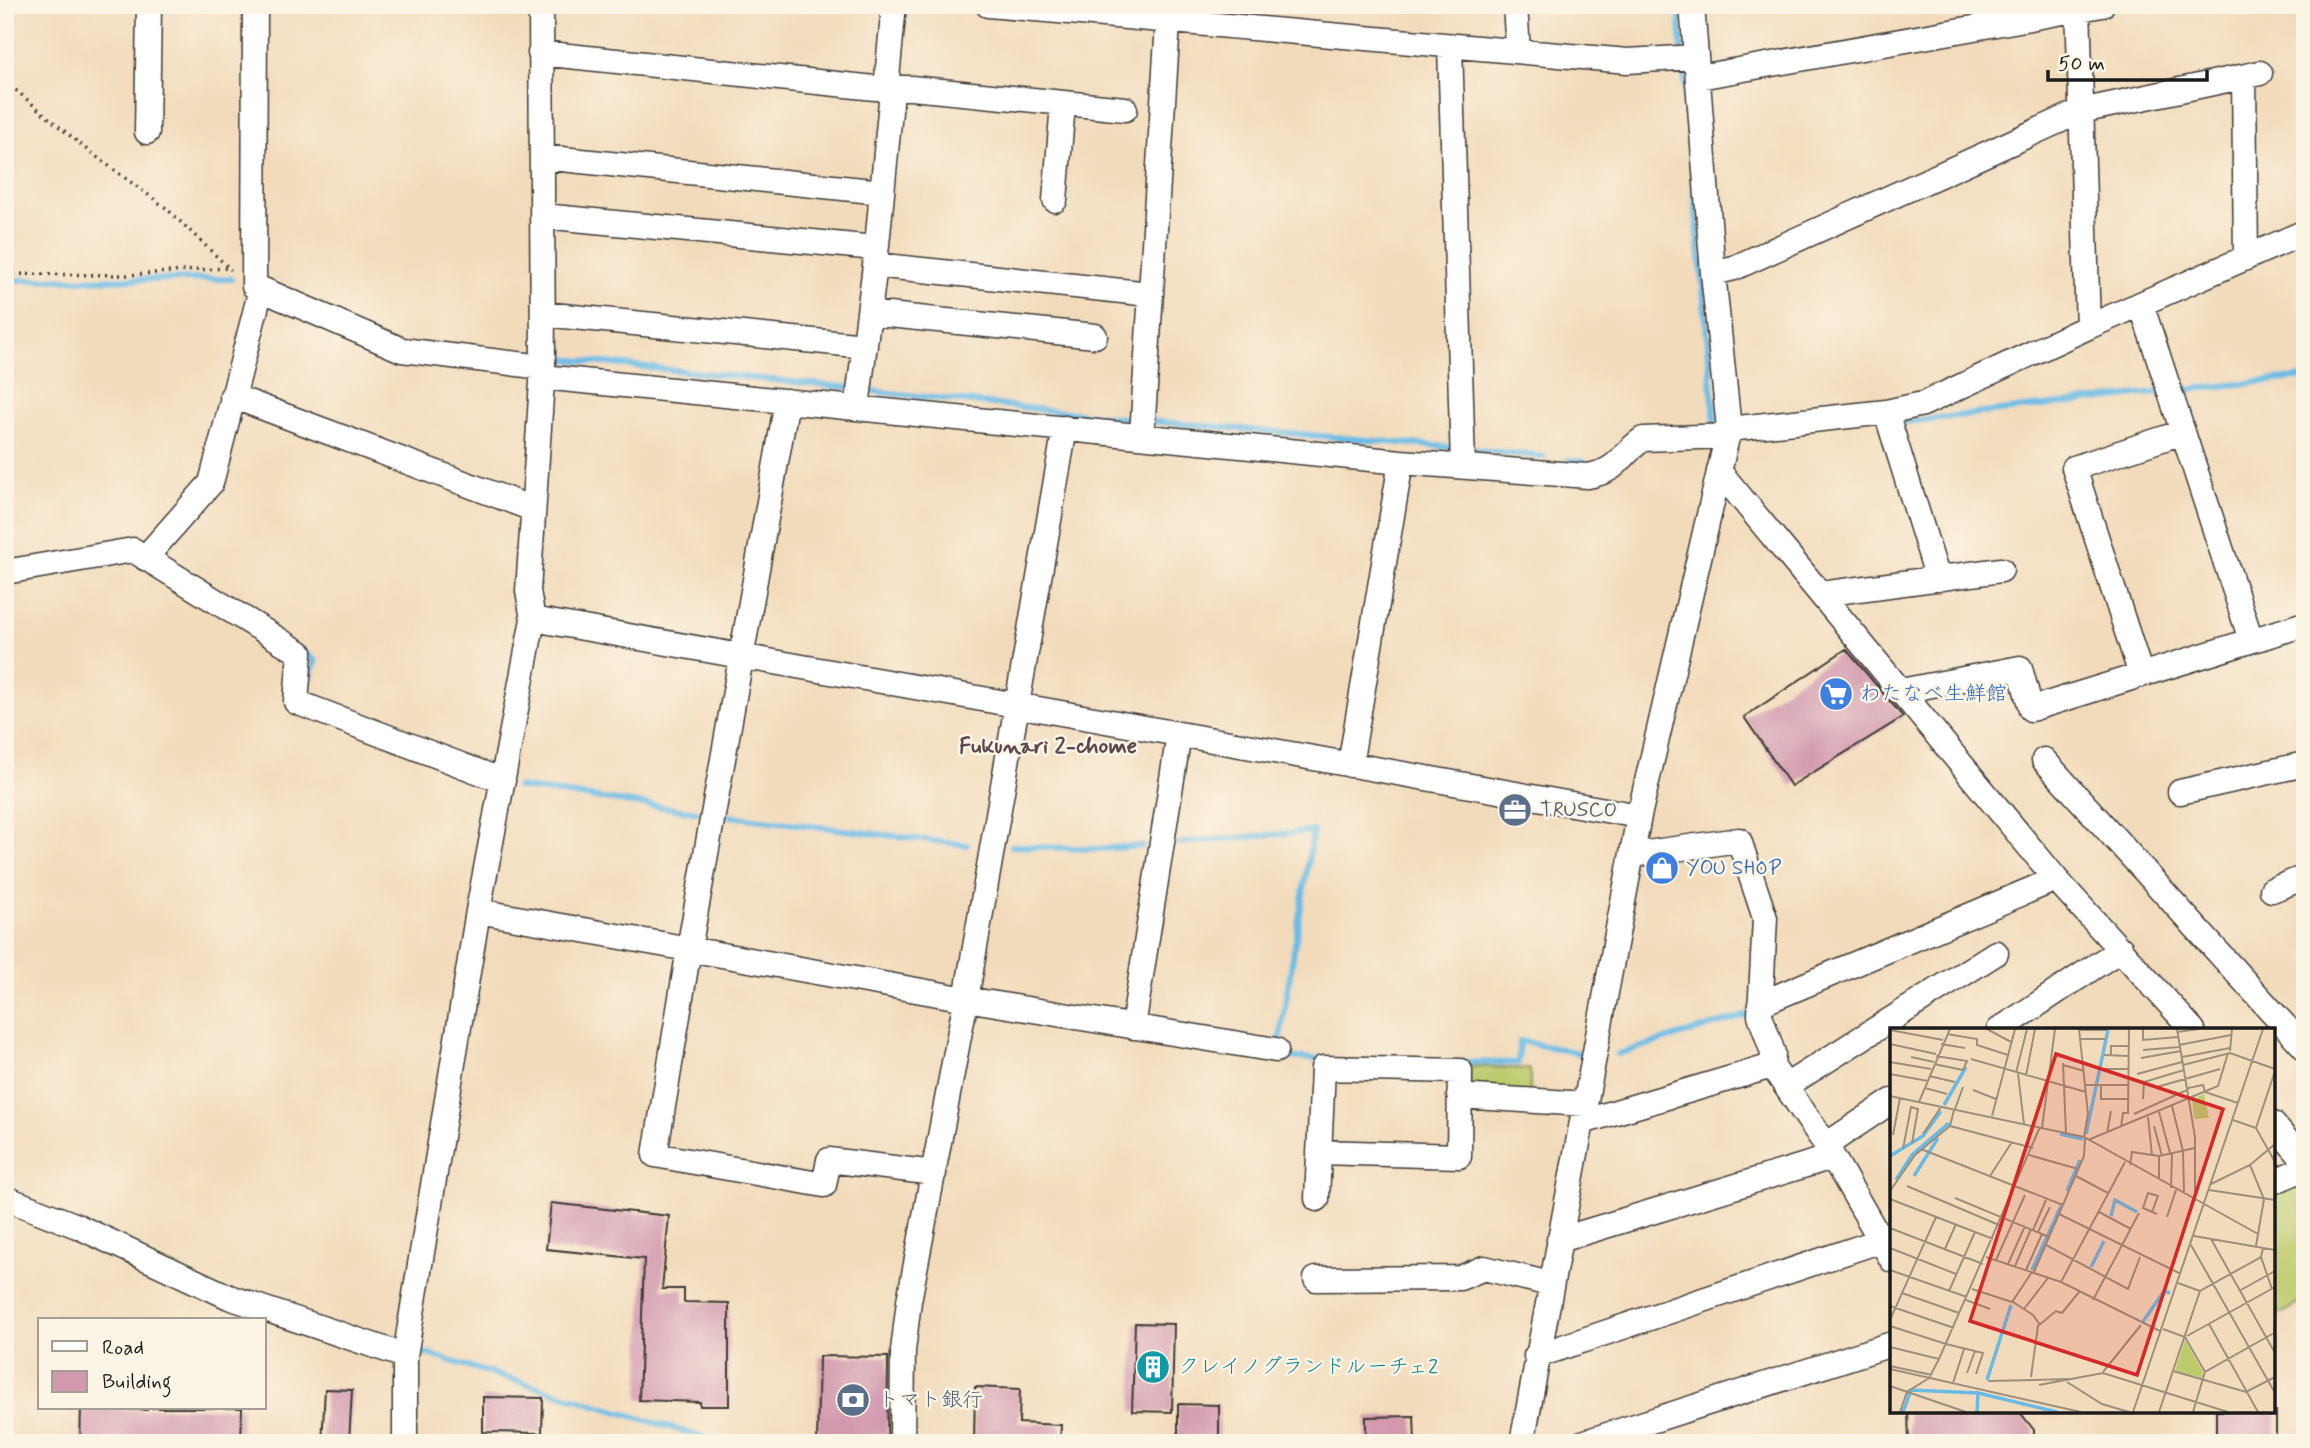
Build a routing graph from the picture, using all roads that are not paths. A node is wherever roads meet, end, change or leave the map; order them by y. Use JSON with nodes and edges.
{"nodes":[{"id":1,"x":149,"y":5,"type":"edge"},
{"id":2,"x":255,"y":5,"type":"edge"},
{"id":3,"x":541,"y":5,"type":"edge"},
{"id":4,"x":894,"y":5,"type":"edge"},
{"id":5,"x":988,"y":5,"type":"edge"},
{"id":6,"x":1515,"y":5,"type":"edge"},
{"id":7,"x":1692,"y":5,"type":"edge"},
{"id":8,"x":2086,"y":7,"type":"edge"},
{"id":9,"x":1169,"y":13,"type":"edge"},
{"id":10,"x":1450,"y":46,"type":"junction"},
{"id":11,"x":1518,"y":51,"type":"junction"},
{"id":12,"x":540,"y":53,"type":"junction"},
{"id":13,"x":1690,"y":62,"type":"junction"},
{"id":14,"x":890,"y":89,"type":"junction"},
{"id":15,"x":1063,"y":104,"type":"junction"},
{"id":16,"x":1125,"y":110,"type":"dead end"},
{"id":17,"x":2081,"y":111,"type":"junction"},
{"id":18,"x":147,"y":132,"type":"dead end"},
{"id":19,"x":542,"y":157,"type":"junction"},
{"id":20,"x":882,"y":192,"type":"junction"},
{"id":21,"x":1055,"y":200,"type":"dead end"},
{"id":22,"x":543,"y":216,"type":"junction"},
{"id":23,"x":2305,"y":232,"type":"edge"},
{"id":24,"x":875,"y":256,"type":"junction"},
{"id":25,"x":2246,"y":258,"type":"junction"},
{"id":26,"x":1713,"y":273,"type":"junction"},
{"id":27,"x":258,"y":287,"type":"junction"},
{"id":28,"x":1150,"y":293,"type":"junction"},
{"id":29,"x":2141,"y":304,"type":"junction"},
{"id":30,"x":869,"y":313,"type":"junction"},
{"id":31,"x":543,"y":314,"type":"junction"},
{"id":32,"x":2088,"y":327,"type":"junction"},
{"id":33,"x":1096,"y":336,"type":"dead end"},
{"id":34,"x":865,"y":346,"type":"junction"},
{"id":35,"x":542,"y":372,"type":"junction"},
{"id":36,"x":232,"y":396,"type":"junction"},
{"id":37,"x":859,"y":396,"type":"junction"},
{"id":38,"x":788,"y":401,"type":"junction"},
{"id":39,"x":1889,"y":420,"type":"junction"},
{"id":40,"x":1143,"y":424,"type":"junction"},
{"id":41,"x":1065,"y":428,"type":"junction"},
{"id":42,"x":2183,"y":432,"type":"junction"},
{"id":43,"x":1729,"y":433,"type":"junction"},
{"id":44,"x":1462,"y":455,"type":"junction"},
{"id":45,"x":1401,"y":462,"type":"junction"},
{"id":46,"x":1719,"y":471,"type":"junction"},
{"id":47,"x":533,"y":509,"type":"junction"},
{"id":48,"x":145,"y":558,"type":"junction"},
{"id":49,"x":2001,"y":570,"type":"dead end"},
{"id":50,"x":5,"y":572,"type":"edge"},
{"id":51,"x":1938,"y":579,"type":"junction"},
{"id":52,"x":1821,"y":594,"type":"junction"},
{"id":53,"x":533,"y":619,"type":"junction"},
{"id":54,"x":2305,"y":624,"type":"edge"},
{"id":55,"x":2251,"y":640,"type":"junction"},
{"id":56,"x":742,"y":656,"type":"junction"},
{"id":57,"x":2141,"y":675,"type":"junction"},
{"id":58,"x":1901,"y":691,"type":"junction"},
{"id":59,"x":1016,"y":704,"type":"junction"},
{"id":60,"x":1179,"y":734,"type":"junction"},
{"id":61,"x":2044,"y":760,"type":"dead end"},
{"id":62,"x":2305,"y":764,"type":"edge"},
{"id":63,"x":1350,"y":765,"type":"junction"},
{"id":64,"x":502,"y":781,"type":"junction"},
{"id":65,"x":2180,"y":792,"type":"dead end"},
{"id":66,"x":1639,"y":816,"type":"junction"},
{"id":67,"x":1632,"y":855,"type":"junction"},
{"id":68,"x":2305,"y":877,"type":"edge"},
{"id":69,"x":2056,"y":878,"type":"junction"},
{"id":70,"x":2272,"y":890,"type":"dead end"},
{"id":71,"x":478,"y":911,"type":"junction"},
{"id":72,"x":689,"y":949,"type":"junction"},
{"id":73,"x":2120,"y":949,"type":"junction"},
{"id":74,"x":1996,"y":953,"type":"dead end"},
{"id":75,"x":966,"y":999,"type":"junction"},
{"id":76,"x":1760,"y":1004,"type":"junction"},
{"id":77,"x":1133,"y":1027,"type":"junction"},
{"id":78,"x":2002,"y":1028,"type":"edge"},
{"id":79,"x":2191,"y":1028,"type":"edge"},
{"id":80,"x":2305,"y":1048,"type":"edge"},
{"id":81,"x":1276,"y":1050,"type":"dead end"},
{"id":82,"x":1772,"y":1066,"type":"junction"},
{"id":83,"x":1786,"y":1086,"type":"junction"},
{"id":84,"x":1460,"y":1096,"type":"junction"},
{"id":85,"x":1890,"y":1103,"type":"edge"},
{"id":86,"x":1584,"y":1113,"type":"junction"},
{"id":87,"x":2275,"y":1126,"type":"edge"},
{"id":88,"x":1829,"y":1151,"type":"junction"},
{"id":89,"x":1319,"y":1152,"type":"junction"},
{"id":90,"x":2305,"y":1161,"type":"edge"},
{"id":91,"x":2305,"y":1168,"type":"edge"},
{"id":92,"x":934,"y":1173,"type":"junction"},
{"id":93,"x":2275,"y":1181,"type":"edge"},
{"id":94,"x":5,"y":1198,"type":"edge"},
{"id":95,"x":1317,"y":1199,"type":"dead end"},
{"id":96,"x":1559,"y":1241,"type":"junction"},
{"id":97,"x":1888,"y":1245,"type":"edge"},
{"id":98,"x":1316,"y":1279,"type":"dead end"},
{"id":99,"x":1550,"y":1284,"type":"junction"},
{"id":100,"x":1890,"y":1344,"type":"edge"},
{"id":101,"x":405,"y":1356,"type":"junction"},
{"id":102,"x":1536,"y":1356,"type":"junction"},
{"id":103,"x":405,"y":1443,"type":"edge"},
{"id":104,"x":902,"y":1443,"type":"edge"},
{"id":105,"x":1522,"y":1443,"type":"edge"},
{"id":106,"x":1582,"y":1443,"type":"edge"}],
"edges":[{"from":1,"to":18,"type":"street"},
{"from":2,"to":27,"type":"street"},
{"from":3,"to":12,"type":"street"},
{"from":4,"to":14,"type":"street"},
{"from":5,"to":9,"type":"street"},
{"from":6,"to":11,"type":"street"},
{"from":7,"to":13,"type":"street"},
{"from":8,"to":13,"type":"street"},
{"from":8,"to":17,"type":"street"},
{"from":9,"to":10,"type":"street"},
{"from":9,"to":28,"type":"street"},
{"from":10,"to":11,"type":"street"},
{"from":10,"to":44,"type":"street"},
{"from":11,"to":13,"type":"street"},
{"from":12,"to":14,"type":"street"},
{"from":12,"to":19,"type":"street"},
{"from":13,"to":26,"type":"street"},
{"from":14,"to":15,"type":"street"},
{"from":14,"to":20,"type":"street"},
{"from":15,"to":16,"type":"street"},
{"from":15,"to":21,"type":"street"},
{"from":17,"to":25,"type":"street"},
{"from":17,"to":26,"type":"street"},
{"from":17,"to":32,"type":"street"},
{"from":19,"to":20,"type":"street"},
{"from":19,"to":22,"type":"street"},
{"from":20,"to":24,"type":"street"},
{"from":22,"to":24,"type":"street"},
{"from":22,"to":31,"type":"street"},
{"from":23,"to":25,"type":"street"},
{"from":24,"to":28,"type":"street"},
{"from":24,"to":30,"type":"street"},
{"from":25,"to":29,"type":"street"},
{"from":26,"to":43,"type":"street"},
{"from":27,"to":35,"type":"street"},
{"from":27,"to":36,"type":"street"},
{"from":28,"to":40,"type":"street"},
{"from":29,"to":32,"type":"street"},
{"from":29,"to":42,"type":"street"},
{"from":30,"to":33,"type":"street"},
{"from":30,"to":34,"type":"street"},
{"from":31,"to":34,"type":"street"},
{"from":31,"to":35,"type":"street"},
{"from":32,"to":39,"type":"street"},
{"from":34,"to":37,"type":"street"},
{"from":35,"to":38,"type":"street"},
{"from":35,"to":47,"type":"street"},
{"from":36,"to":47,"type":"street"},
{"from":36,"to":48,"type":"street"},
{"from":37,"to":38,"type":"street"},
{"from":37,"to":41,"type":"street"},
{"from":38,"to":56,"type":"street"},
{"from":39,"to":43,"type":"street"},
{"from":39,"to":51,"type":"street"},
{"from":40,"to":41,"type":"street"},
{"from":40,"to":45,"type":"street"},
{"from":41,"to":59,"type":"street"},
{"from":42,"to":55,"type":"street"},
{"from":42,"to":57,"type":"street"},
{"from":43,"to":44,"type":"street"},
{"from":43,"to":46,"type":"street"},
{"from":44,"to":45,"type":"street"},
{"from":45,"to":63,"type":"street"},
{"from":46,"to":52,"type":"street"},
{"from":46,"to":66,"type":"street"},
{"from":47,"to":53,"type":"street"},
{"from":48,"to":50,"type":"street"},
{"from":48,"to":64,"type":"street"},
{"from":49,"to":51,"type":"street"},
{"from":51,"to":52,"type":"street"},
{"from":52,"to":58,"type":"street"},
{"from":53,"to":56,"type":"street"},
{"from":53,"to":64,"type":"street"},
{"from":54,"to":55,"type":"street"},
{"from":55,"to":57,"type":"street"},
{"from":56,"to":59,"type":"street"},
{"from":56,"to":72,"type":"street"},
{"from":57,"to":58,"type":"street"},
{"from":58,"to":69,"type":"street"},
{"from":59,"to":60,"type":"street"},
{"from":59,"to":75,"type":"street"},
{"from":60,"to":63,"type":"street"},
{"from":60,"to":77,"type":"street"},
{"from":61,"to":80,"type":"street"},
{"from":62,"to":65,"type":"street"},
{"from":63,"to":66,"type":"street"},
{"from":64,"to":71,"type":"street"},
{"from":66,"to":67,"type":"street"},
{"from":67,"to":76,"type":"street"},
{"from":67,"to":86,"type":"street"},
{"from":68,"to":70,"type":"street"},
{"from":69,"to":73,"type":"street"},
{"from":69,"to":76,"type":"street"},
{"from":71,"to":72,"type":"street"},
{"from":71,"to":101,"type":"street"},
{"from":72,"to":75,"type":"street"},
{"from":72,"to":92,"type":"street"},
{"from":73,"to":78,"type":"street"},
{"from":73,"to":79,"type":"street"},
{"from":74,"to":83,"type":"street"},
{"from":75,"to":77,"type":"street"},
{"from":75,"to":92,"type":"street"},
{"from":76,"to":82,"type":"street"},
{"from":77,"to":81,"type":"street"},
{"from":82,"to":83,"type":"street"},
{"from":82,"to":86,"type":"street"},
{"from":83,"to":88,"type":"street"},
{"from":84,"to":86,"type":"street"},
{"from":84,"to":89,"type":"street"},
{"from":84,"to":89,"type":"street"},
{"from":85,"to":88,"type":"street"},
{"from":86,"to":96,"type":"street"},
{"from":87,"to":90,"type":"street"},
{"from":88,"to":96,"type":"street"},
{"from":88,"to":97,"type":"street"},
{"from":89,"to":95,"type":"street"},
{"from":91,"to":93,"type":"street"},
{"from":92,"to":104,"type":"street"},
{"from":94,"to":101,"type":"street"},
{"from":96,"to":99,"type":"street"},
{"from":97,"to":102,"type":"street"},
{"from":98,"to":99,"type":"street"},
{"from":99,"to":102,"type":"street"},
{"from":100,"to":106,"type":"street"},
{"from":101,"to":103,"type":"street"},
{"from":102,"to":105,"type":"street"}]}
